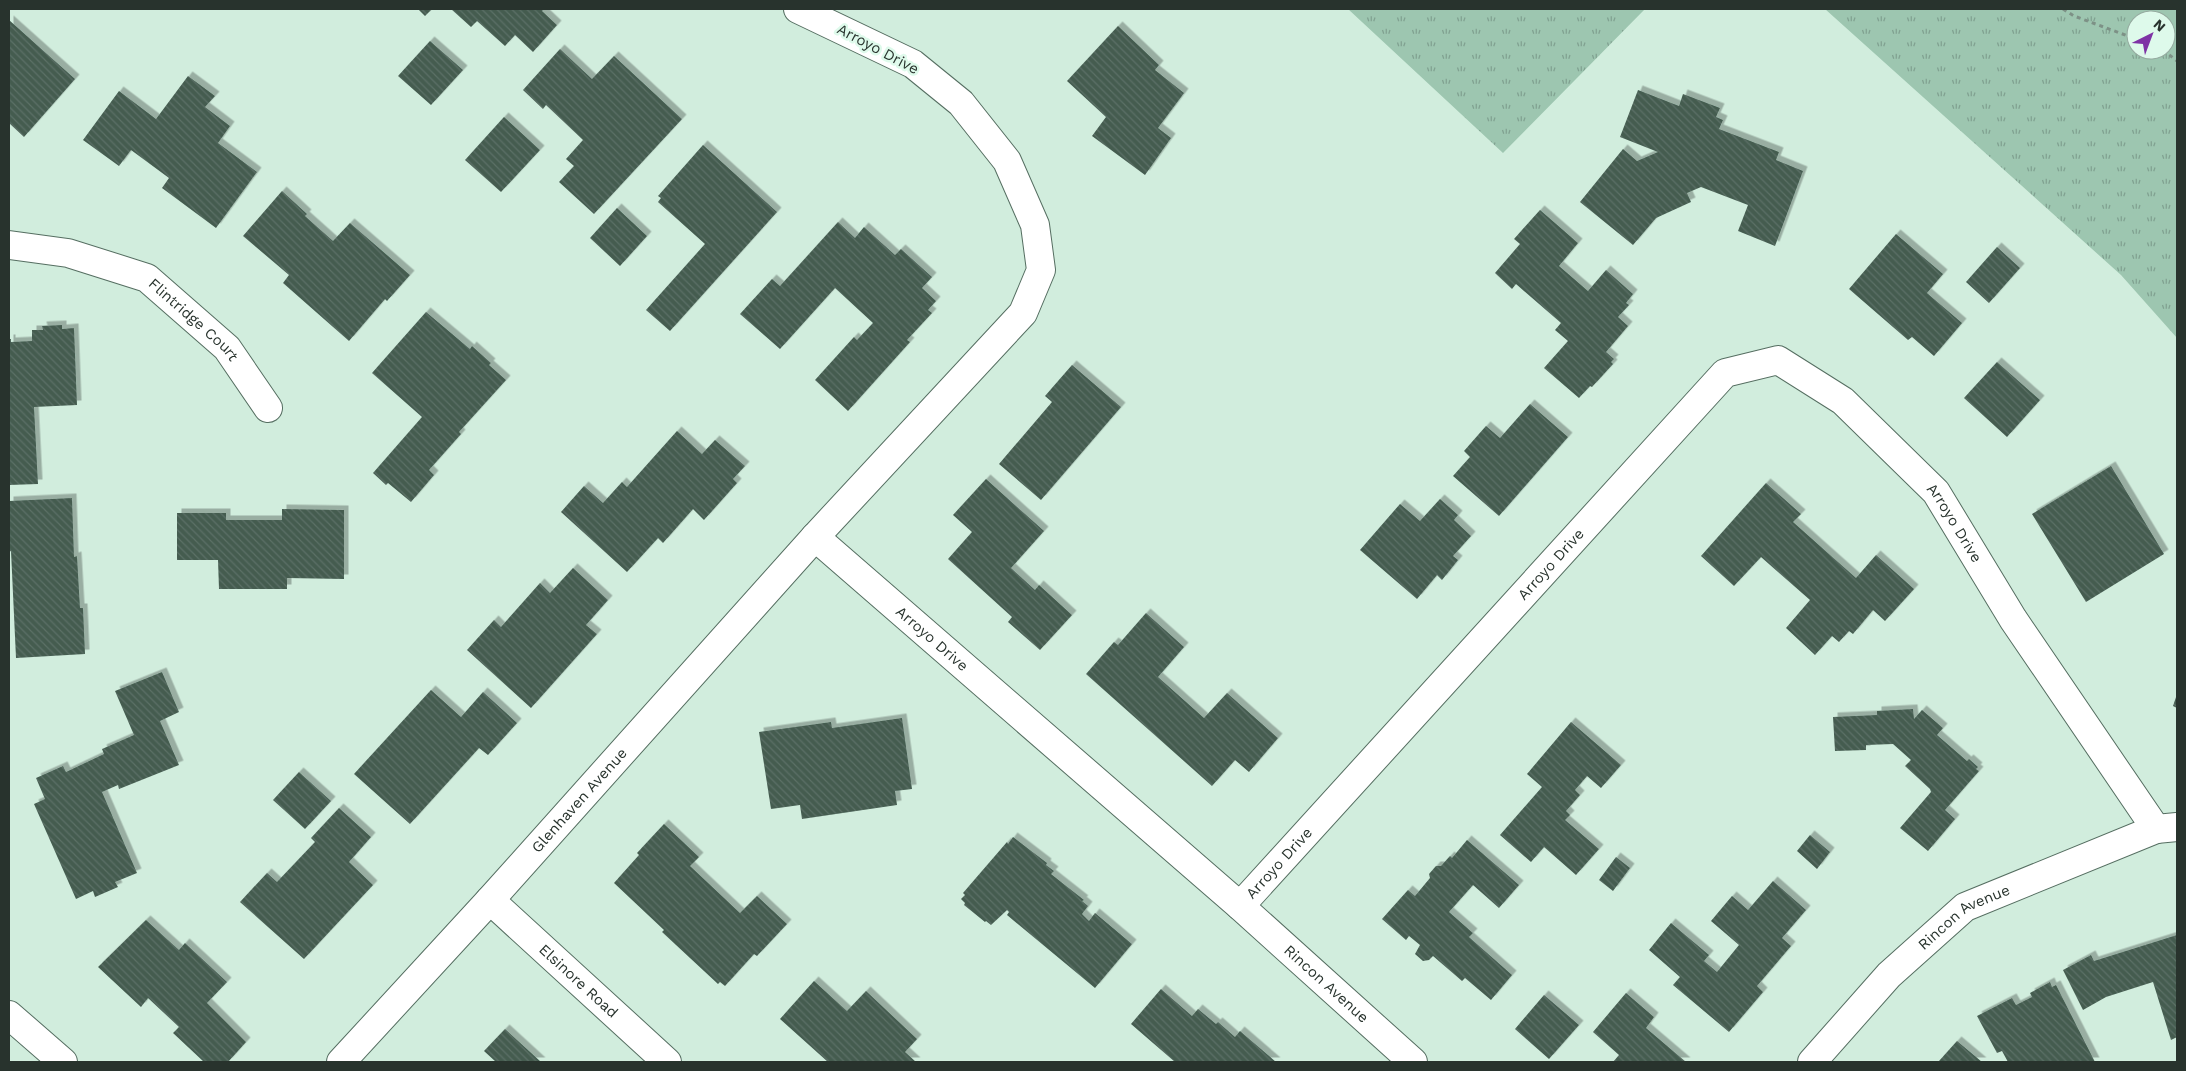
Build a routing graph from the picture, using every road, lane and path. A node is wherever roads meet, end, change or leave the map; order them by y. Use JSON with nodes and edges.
{"nodes":[{"id":1,"x":798,"y":9,"type":"edge"},
{"id":2,"x":2063,"y":9,"type":"edge"},
{"id":3,"x":2126,"y":35,"type":"edge"},
{"id":4,"x":9,"y":244,"type":"edge"},
{"id":5,"x":268,"y":408,"type":"dead end"},
{"id":6,"x":815,"y":537,"type":"junction"},
{"id":7,"x":2166,"y":828,"type":"edge"},
{"id":8,"x":490,"y":900,"type":"junction"},
{"id":9,"x":1240,"y":906,"type":"junction"},
{"id":10,"x":9,"y":1015,"type":"edge"},
{"id":11,"x":64,"y":1062,"type":"edge"},
{"id":12,"x":341,"y":1062,"type":"edge"},
{"id":13,"x":667,"y":1062,"type":"edge"},
{"id":14,"x":1413,"y":1062,"type":"edge"},
{"id":15,"x":1812,"y":1062,"type":"edge"}],
"edges":[{"from":1,"to":6,"type":"street","name":"Arroyo Drive"},
{"from":2,"to":3,"type":"path"},
{"from":4,"to":5,"type":"street","name":"Flintridge Court"},
{"from":6,"to":8,"type":"street","name":"Glenhaven Avenue"},
{"from":6,"to":9,"type":"street","name":"Arroyo Drive"},
{"from":7,"to":9,"type":"street","name":"Arroyo Drive"},
{"from":7,"to":15,"type":"street","name":"Rincon Avenue"},
{"from":8,"to":12,"type":"street","name":"Glenhaven Avenue"},
{"from":8,"to":13,"type":"street","name":"Elsinore Road"},
{"from":9,"to":14,"type":"street","name":"Rincon Avenue"},
{"from":10,"to":11,"type":"street"}]}
